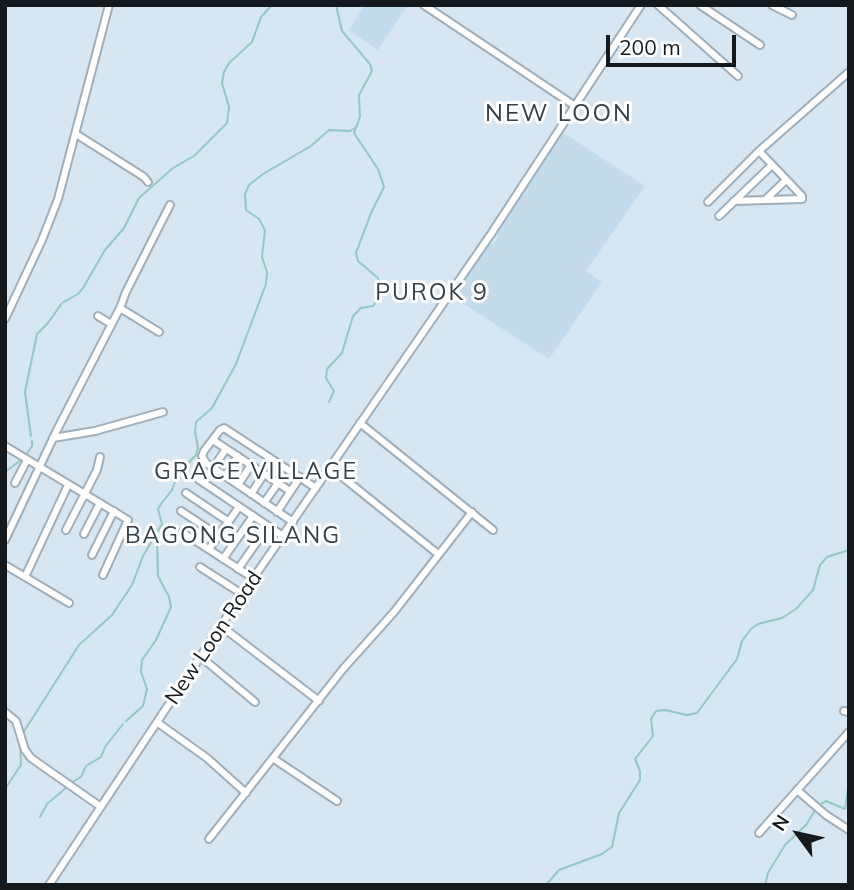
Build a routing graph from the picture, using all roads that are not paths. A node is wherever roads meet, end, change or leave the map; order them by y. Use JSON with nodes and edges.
{"nodes":[{"id":1,"x":109,"y":5,"type":"edge"},
{"id":2,"x":424,"y":5,"type":"edge"},
{"id":3,"x":641,"y":5,"type":"edge"},
{"id":4,"x":658,"y":5,"type":"edge"},
{"id":5,"x":700,"y":5,"type":"edge"},
{"id":6,"x":772,"y":5,"type":"edge"},
{"id":7,"x":792,"y":15,"type":"dead end"},
{"id":8,"x":760,"y":45,"type":"dead end"},
{"id":9,"x":849,"y":72,"type":"edge"},
{"id":10,"x":738,"y":76,"type":"dead end"},
{"id":11,"x":575,"y":106,"type":"junction"},
{"id":12,"x":76,"y":134,"type":"junction"},
{"id":13,"x":759,"y":151,"type":"junction"},
{"id":14,"x":772,"y":165,"type":"junction"},
{"id":15,"x":786,"y":180,"type":"junction"},
{"id":16,"x":148,"y":182,"type":"dead end"},
{"id":17,"x":765,"y":200,"type":"junction"},
{"id":18,"x":734,"y":201,"type":"junction"},
{"id":19,"x":708,"y":202,"type":"dead end"},
{"id":20,"x":170,"y":205,"type":"dead end"},
{"id":21,"x":719,"y":216,"type":"dead end"},
{"id":22,"x":120,"y":308,"type":"junction"},
{"id":23,"x":98,"y":316,"type":"dead end"},
{"id":24,"x":5,"y":319,"type":"edge"},
{"id":25,"x":111,"y":324,"type":"junction"},
{"id":26,"x":159,"y":331,"type":"dead end"},
{"id":27,"x":163,"y":412,"type":"dead end"},
{"id":28,"x":360,"y":423,"type":"junction"},
{"id":29,"x":53,"y":438,"type":"junction"},
{"id":30,"x":213,"y":440,"type":"junction"},
{"id":31,"x":5,"y":446,"type":"edge"},
{"id":32,"x":226,"y":449,"type":"junction"},
{"id":33,"x":238,"y":456,"type":"junction"},
{"id":34,"x":100,"y":457,"type":"dead end"},
{"id":35,"x":27,"y":460,"type":"junction"},
{"id":36,"x":251,"y":465,"type":"junction"},
{"id":37,"x":330,"y":467,"type":"junction"},
{"id":38,"x":40,"y":468,"type":"junction"},
{"id":39,"x":213,"y":468,"type":"junction"},
{"id":40,"x":264,"y":474,"type":"junction"},
{"id":41,"x":225,"y":476,"type":"junction"},
{"id":42,"x":300,"y":477,"type":"junction"},
{"id":43,"x":198,"y":479,"type":"dead end"},
{"id":44,"x":15,"y":483,"type":"dead end"},
{"id":45,"x":278,"y":483,"type":"junction"},
{"id":46,"x":68,"y":485,"type":"junction"},
{"id":47,"x":238,"y":485,"type":"junction"},
{"id":48,"x":316,"y":488,"type":"junction"},
{"id":49,"x":290,"y":491,"type":"junction"},
{"id":50,"x":186,"y":493,"type":"dead end"},
{"id":51,"x":84,"y":494,"type":"junction"},
{"id":52,"x":251,"y":494,"type":"junction"},
{"id":53,"x":100,"y":503,"type":"junction"},
{"id":54,"x":264,"y":503,"type":"junction"},
{"id":55,"x":239,"y":507,"type":"junction"},
{"id":56,"x":114,"y":511,"type":"junction"},
{"id":57,"x":181,"y":511,"type":"dead end"},
{"id":58,"x":277,"y":512,"type":"junction"},
{"id":59,"x":472,"y":512,"type":"junction"},
{"id":60,"x":253,"y":516,"type":"junction"},
{"id":61,"x":229,"y":522,"type":"junction"},
{"id":62,"x":293,"y":522,"type":"junction"},
{"id":63,"x":268,"y":526,"type":"junction"},
{"id":64,"x":66,"y":530,"type":"dead end"},
{"id":65,"x":494,"y":530,"type":"dead end"},
{"id":66,"x":182,"y":532,"type":"dead end"},
{"id":67,"x":84,"y":534,"type":"dead end"},
{"id":68,"x":219,"y":536,"type":"junction"},
{"id":69,"x":283,"y":536,"type":"junction"},
{"id":70,"x":5,"y":540,"type":"edge"},
{"id":71,"x":209,"y":550,"type":"junction"},
{"id":72,"x":438,"y":554,"type":"junction"},
{"id":73,"x":92,"y":555,"type":"dead end"},
{"id":74,"x":223,"y":559,"type":"junction"},
{"id":75,"x":5,"y":565,"type":"edge"},
{"id":76,"x":200,"y":567,"type":"dead end"},
{"id":77,"x":238,"y":569,"type":"junction"},
{"id":78,"x":103,"y":575,"type":"dead end"},
{"id":79,"x":25,"y":578,"type":"junction"},
{"id":80,"x":253,"y":578,"type":"junction"},
{"id":81,"x":242,"y":594,"type":"junction"},
{"id":82,"x":69,"y":603,"type":"dead end"},
{"id":83,"x":221,"y":626,"type":"junction"},
{"id":84,"x":201,"y":657,"type":"junction"},
{"id":85,"x":319,"y":701,"type":"junction"},
{"id":86,"x":255,"y":702,"type":"dead end"},
{"id":87,"x":5,"y":712,"type":"edge"},
{"id":88,"x":158,"y":723,"type":"junction"},
{"id":89,"x":849,"y":732,"type":"edge"},
{"id":90,"x":274,"y":759,"type":"junction"},
{"id":91,"x":797,"y":790,"type":"junction"},
{"id":92,"x":246,"y":793,"type":"junction"},
{"id":93,"x":337,"y":801,"type":"dead end"},
{"id":94,"x":101,"y":807,"type":"junction"},
{"id":95,"x":849,"y":830,"type":"edge"},
{"id":96,"x":760,"y":833,"type":"dead end"},
{"id":97,"x":209,"y":839,"type":"dead end"},
{"id":98,"x":48,"y":885,"type":"edge"}],
"edges":[{"from":1,"to":12,"type":"street"},
{"from":2,"to":11,"type":"street"},
{"from":3,"to":11,"type":"street","name":"New Loon Road"},
{"from":4,"to":10,"type":"street"},
{"from":5,"to":8,"type":"street"},
{"from":6,"to":7,"type":"street"},
{"from":9,"to":13,"type":"street"},
{"from":11,"to":28,"type":"street","name":"New Loon Road"},
{"from":12,"to":16,"type":"street"},
{"from":12,"to":24,"type":"street"},
{"from":13,"to":14,"type":"street"},
{"from":13,"to":19,"type":"street"},
{"from":14,"to":15,"type":"street"},
{"from":14,"to":18,"type":"street"},
{"from":15,"to":17,"type":"street"},
{"from":15,"to":17,"type":"street"},
{"from":17,"to":18,"type":"street"},
{"from":18,"to":21,"type":"street"},
{"from":20,"to":22,"type":"street"},
{"from":22,"to":25,"type":"street"},
{"from":22,"to":26,"type":"street"},
{"from":23,"to":25,"type":"street"},
{"from":25,"to":29,"type":"street"},
{"from":27,"to":29,"type":"street"},
{"from":28,"to":37,"type":"street","name":"New Loon Road"},
{"from":28,"to":59,"type":"street"},
{"from":29,"to":38,"type":"street"},
{"from":30,"to":32,"type":"street"},
{"from":30,"to":39,"type":"street"},
{"from":30,"to":42,"type":"street"},
{"from":31,"to":35,"type":"street"},
{"from":32,"to":33,"type":"street"},
{"from":32,"to":39,"type":"street"},
{"from":33,"to":36,"type":"street"},
{"from":33,"to":41,"type":"street"},
{"from":34,"to":51,"type":"street"},
{"from":35,"to":38,"type":"street"},
{"from":35,"to":44,"type":"street"},
{"from":36,"to":40,"type":"street"},
{"from":36,"to":47,"type":"street"},
{"from":37,"to":48,"type":"street","name":"New Loon Road"},
{"from":37,"to":72,"type":"street"},
{"from":38,"to":46,"type":"street"},
{"from":38,"to":70,"type":"street"},
{"from":39,"to":41,"type":"street"},
{"from":40,"to":45,"type":"street"},
{"from":40,"to":52,"type":"street"},
{"from":41,"to":47,"type":"street"},
{"from":42,"to":48,"type":"street"},
{"from":42,"to":49,"type":"street"},
{"from":43,"to":55,"type":"street"},
{"from":45,"to":49,"type":"street"},
{"from":45,"to":54,"type":"street"},
{"from":46,"to":51,"type":"street"},
{"from":46,"to":79,"type":"street"},
{"from":47,"to":52,"type":"street"},
{"from":48,"to":62,"type":"street","name":"New Loon Road"},
{"from":49,"to":58,"type":"street"},
{"from":50,"to":61,"type":"street"},
{"from":51,"to":53,"type":"street"},
{"from":51,"to":64,"type":"street"},
{"from":52,"to":54,"type":"street"},
{"from":53,"to":56,"type":"street"},
{"from":53,"to":67,"type":"street"},
{"from":54,"to":58,"type":"street"},
{"from":55,"to":60,"type":"street"},
{"from":55,"to":61,"type":"street"},
{"from":56,"to":73,"type":"street"},
{"from":56,"to":78,"type":"street"},
{"from":57,"to":68,"type":"street"},
{"from":58,"to":62,"type":"street"},
{"from":59,"to":65,"type":"street"},
{"from":59,"to":72,"type":"street"},
{"from":60,"to":63,"type":"street"},
{"from":60,"to":74,"type":"street"},
{"from":61,"to":68,"type":"street"},
{"from":62,"to":69,"type":"street","name":"New Loon Road"},
{"from":63,"to":69,"type":"street"},
{"from":63,"to":77,"type":"street"},
{"from":66,"to":71,"type":"street"},
{"from":68,"to":71,"type":"street"},
{"from":69,"to":80,"type":"street","name":"New Loon Road"},
{"from":71,"to":74,"type":"street"},
{"from":72,"to":85,"type":"street"},
{"from":74,"to":77,"type":"street"},
{"from":75,"to":79,"type":"street"},
{"from":76,"to":81,"type":"street"},
{"from":77,"to":80,"type":"street"},
{"from":79,"to":82,"type":"street"},
{"from":80,"to":81,"type":"street","name":"New Loon Road"},
{"from":81,"to":83,"type":"street","name":"New Loon Road"},
{"from":83,"to":84,"type":"street","name":"New Loon Road"},
{"from":83,"to":85,"type":"street"},
{"from":84,"to":86,"type":"street"},
{"from":84,"to":88,"type":"street","name":"New Loon Road"},
{"from":85,"to":90,"type":"street"},
{"from":87,"to":94,"type":"street"},
{"from":88,"to":92,"type":"street"},
{"from":88,"to":94,"type":"street","name":"New Loon Road"},
{"from":89,"to":91,"type":"street"},
{"from":90,"to":92,"type":"street"},
{"from":90,"to":93,"type":"street"},
{"from":91,"to":95,"type":"street"},
{"from":91,"to":96,"type":"street"},
{"from":92,"to":97,"type":"street"},
{"from":94,"to":98,"type":"street","name":"New Loon Road"}]}
